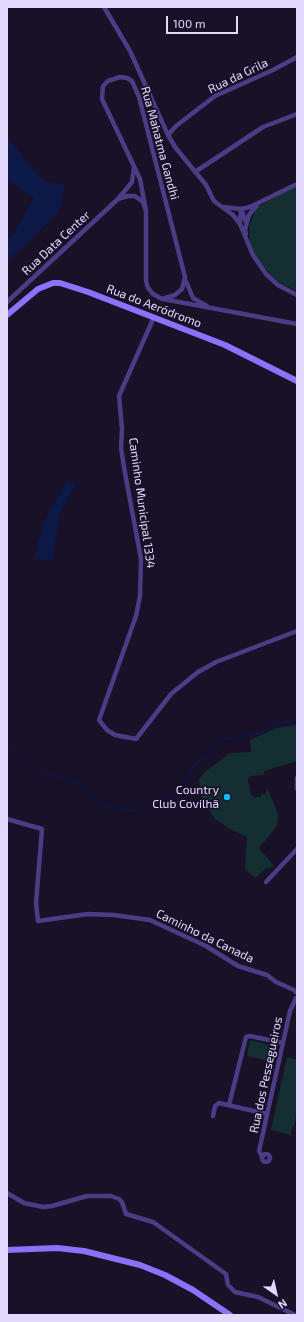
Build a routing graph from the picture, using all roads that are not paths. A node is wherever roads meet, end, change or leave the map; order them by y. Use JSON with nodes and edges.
{"nodes":[{"id":1,"x":104,"y":7,"type":"edge"},
{"id":2,"x":297,"y":57,"type":"edge"},
{"id":3,"x":297,"y":114,"type":"edge"},
{"id":4,"x":168,"y":136,"type":"junction"},
{"id":5,"x":134,"y":166,"type":"junction"},
{"id":6,"x":195,"y":172,"type":"junction"},
{"id":7,"x":297,"y":184,"type":"edge"},
{"id":8,"x":118,"y":199,"type":"junction"},
{"id":9,"x":258,"y":204,"type":"junction"},
{"id":10,"x":223,"y":207,"type":"junction"},
{"id":11,"x":241,"y":209,"type":"junction"},
{"id":12,"x":146,"y":211,"type":"junction"},
{"id":13,"x":246,"y":222,"type":"junction"},
{"id":14,"x":240,"y":224,"type":"junction"},
{"id":15,"x":246,"y":237,"type":"junction"},
{"id":16,"x":185,"y":278,"type":"junction"},
{"id":17,"x":297,"y":295,"type":"edge"},
{"id":18,"x":162,"y":299,"type":"junction"},
{"id":19,"x":7,"y":302,"type":"edge"},
{"id":20,"x":208,"y":307,"type":"junction"},
{"id":21,"x":7,"y":315,"type":"edge"},
{"id":22,"x":154,"y":317,"type":"junction"},
{"id":23,"x":297,"y":324,"type":"edge"},
{"id":24,"x":297,"y":381,"type":"edge"},
{"id":25,"x":297,"y":631,"type":"edge"},
{"id":26,"x":297,"y":778,"type":"edge"},
{"id":27,"x":297,"y":789,"type":"edge"},
{"id":28,"x":7,"y":819,"type":"edge"},
{"id":29,"x":297,"y":849,"type":"edge"},
{"id":30,"x":266,"y":882,"type":"dead end"},
{"id":31,"x":297,"y":993,"type":"edge"},
{"id":32,"x":296,"y":999,"type":"edge"},
{"id":33,"x":283,"y":1043,"type":"junction"},
{"id":34,"x":229,"y":1105,"type":"junction"},
{"id":35,"x":267,"y":1114,"type":"junction"},
{"id":36,"x":213,"y":1116,"type":"dead end"},
{"id":37,"x":262,"y":1156,"type":"dead end"},
{"id":38,"x":7,"y":1193,"type":"edge"},
{"id":39,"x":7,"y":1251,"type":"edge"},
{"id":40,"x":225,"y":1315,"type":"edge"},
{"id":41,"x":230,"y":1315,"type":"edge"},
{"id":42,"x":295,"y":1315,"type":"edge"}],
"edges":[{"from":1,"to":4,"type":"street"},
{"from":2,"to":4,"type":"street","name":"Rua da Grila"},
{"from":3,"to":6,"type":"street"},
{"from":4,"to":6,"type":"street"},
{"from":5,"to":8,"type":"street","name":"Rua Data Center"},
{"from":5,"to":12,"type":"street","name":"Rua Mahatma Gandhi"},
{"from":5,"to":16,"type":"street","name":"Rua Mahatma Gandhi"},
{"from":6,"to":10,"type":"street"},
{"from":7,"to":9,"type":"street"},
{"from":8,"to":12,"type":"street"},
{"from":8,"to":19,"type":"street","name":"Rua Data Center"},
{"from":9,"to":11,"type":"street"},
{"from":9,"to":13,"type":"street"},
{"from":10,"to":11,"type":"street"},
{"from":10,"to":14,"type":"street"},
{"from":11,"to":13,"type":"street"},
{"from":11,"to":14,"type":"street"},
{"from":12,"to":18,"type":"street","name":"Rua Mahatma Gandhi"},
{"from":13,"to":15,"type":"street"},
{"from":14,"to":15,"type":"street"},
{"from":15,"to":17,"type":"street"},
{"from":16,"to":18,"type":"street"},
{"from":16,"to":20,"type":"street","name":"Rua Mahatma Gandhi"},
{"from":18,"to":20,"type":"street","name":"Rua Mahatma Gandhi"},
{"from":20,"to":23,"type":"street","name":"Rua Mahatma Gandhi"},
{"from":21,"to":22,"type":"main road","name":"Rua do Aeródromo"},
{"from":22,"to":24,"type":"main road","name":"Rua do Aeródromo"},
{"from":22,"to":25,"type":"street","name":"Caminho Municipal 1334"},
{"from":26,"to":27,"type":"street"},
{"from":28,"to":31,"type":"street","name":"Caminho da Canada"},
{"from":29,"to":30,"type":"street"},
{"from":31,"to":32,"type":"street","name":"Rua dos Pessegueiros"},
{"from":32,"to":33,"type":"street","name":"Rua dos Pessegueiros"},
{"from":33,"to":34,"type":"street"},
{"from":33,"to":35,"type":"street","name":"Rua dos Pessegueiros"},
{"from":34,"to":35,"type":"street"},
{"from":34,"to":36,"type":"street"},
{"from":35,"to":37,"type":"street","name":"Rua dos Pessegueiros"},
{"from":38,"to":42,"type":"street"},
{"from":39,"to":40,"type":"main road"},
{"from":39,"to":41,"type":"main road"}]}
